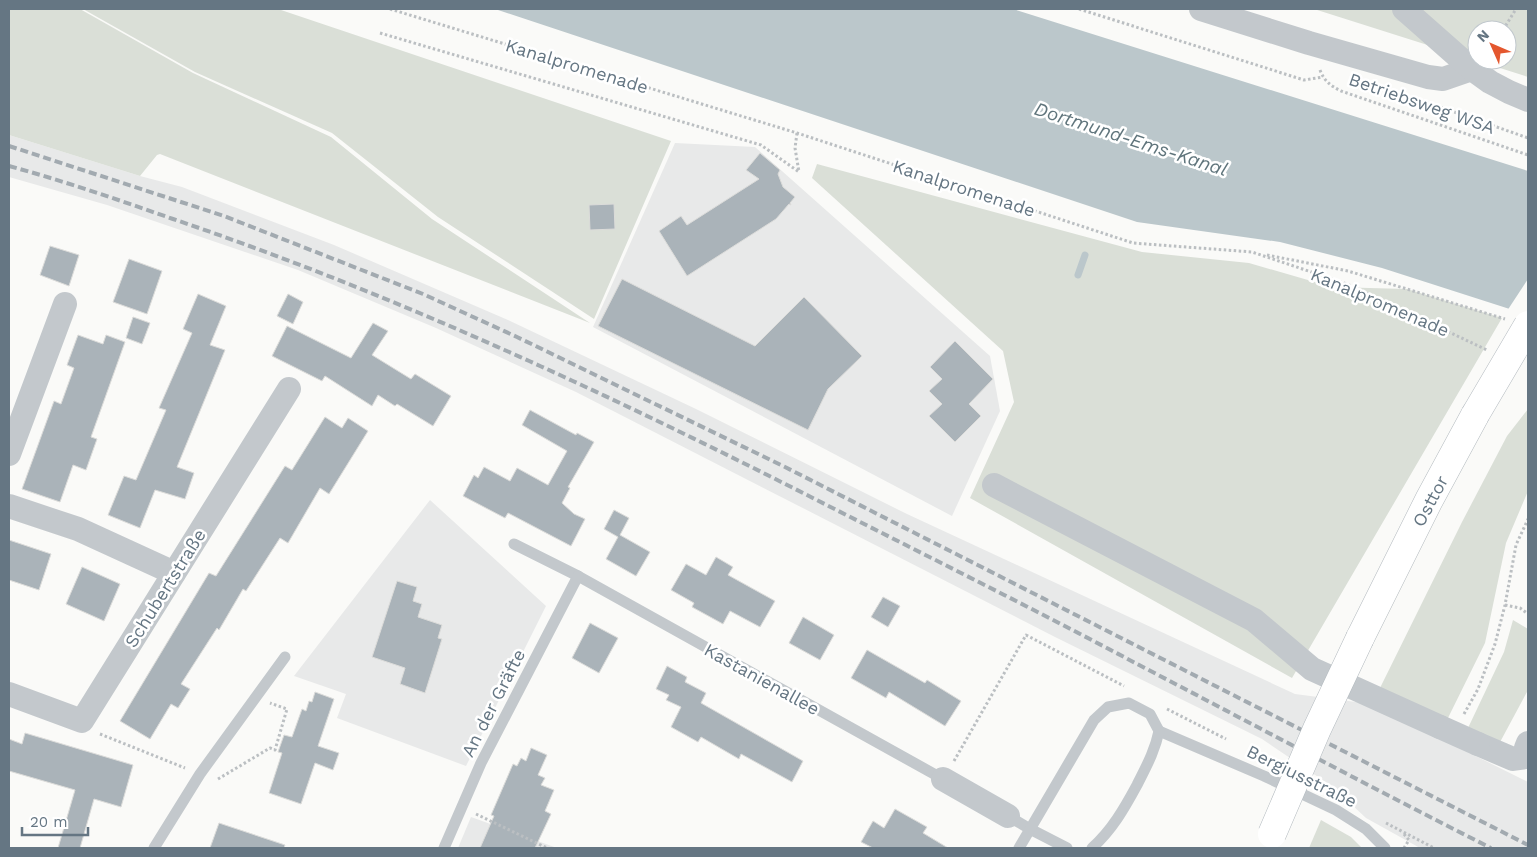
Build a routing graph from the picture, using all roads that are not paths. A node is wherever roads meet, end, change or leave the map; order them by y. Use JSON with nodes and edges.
{"nodes":[{"id":1,"x":1201,"y":9,"type":"edge"},
{"id":2,"x":1404,"y":9,"type":"edge"},
{"id":3,"x":1467,"y":65,"type":"edge"},
{"id":4,"x":1469,"y":70,"type":"edge"},
{"id":5,"x":1473,"y":70,"type":"edge"},
{"id":6,"x":1528,"y":100,"type":"edge"},
{"id":7,"x":65,"y":304,"type":"dead end"},
{"id":8,"x":1519,"y":323,"type":"edge"},
{"id":9,"x":289,"y":389,"type":"dead end"},
{"id":10,"x":9,"y":454,"type":"edge"},
{"id":11,"x":994,"y":485,"type":"dead end"},
{"id":12,"x":9,"y":506,"type":"edge"},
{"id":13,"x":514,"y":544,"type":"dead end"},
{"id":14,"x":174,"y":573,"type":"junction"},
{"id":15,"x":578,"y":576,"type":"junction"},
{"id":16,"x":285,"y":657,"type":"dead end"},
{"id":17,"x":9,"y":694,"type":"edge"},
{"id":18,"x":1159,"y":731,"type":"junction"},
{"id":19,"x":1528,"y":755,"type":"edge"},
{"id":20,"x":943,"y":779,"type":"joint"},
{"id":21,"x":1008,"y":816,"type":"joint"},
{"id":22,"x":1030,"y":829,"type":"junction"},
{"id":23,"x":1269,"y":841,"type":"edge"},
{"id":24,"x":154,"y":848,"type":"edge"},
{"id":25,"x":444,"y":848,"type":"edge"},
{"id":26,"x":1019,"y":848,"type":"edge"},
{"id":27,"x":1068,"y":848,"type":"edge"},
{"id":28,"x":1092,"y":848,"type":"edge"},
{"id":29,"x":1385,"y":848,"type":"edge"}],
"edges":[{"from":1,"to":4,"type":"street"},
{"from":2,"to":3,"type":"street"},
{"from":5,"to":6,"type":"street"},
{"from":7,"to":10,"type":"street"},
{"from":8,"to":23,"type":"main road","name":"Osttor","bridge":true},
{"from":9,"to":14,"type":"street","name":"Schubertstraße"},
{"from":11,"to":19,"type":"street","bridge":true},
{"from":12,"to":14,"type":"street"},
{"from":13,"to":15,"type":"lane","name":"Kastanienallee"},
{"from":14,"to":17,"type":"street","name":"Schubertstraße"},
{"from":15,"to":20,"type":"lane","name":"Kastanienallee"},
{"from":15,"to":25,"type":"lane","name":"An der Gräfte"},
{"from":16,"to":24,"type":"lane"},
{"from":18,"to":22,"type":"lane"},
{"from":18,"to":28,"type":"lane"},
{"from":18,"to":29,"type":"lane","name":"Bergiusstraße"},
{"from":20,"to":21,"type":"street","name":"Kastanienallee"},
{"from":21,"to":22,"type":"lane"},
{"from":22,"to":26,"type":"lane"},
{"from":22,"to":27,"type":"lane"}]}
